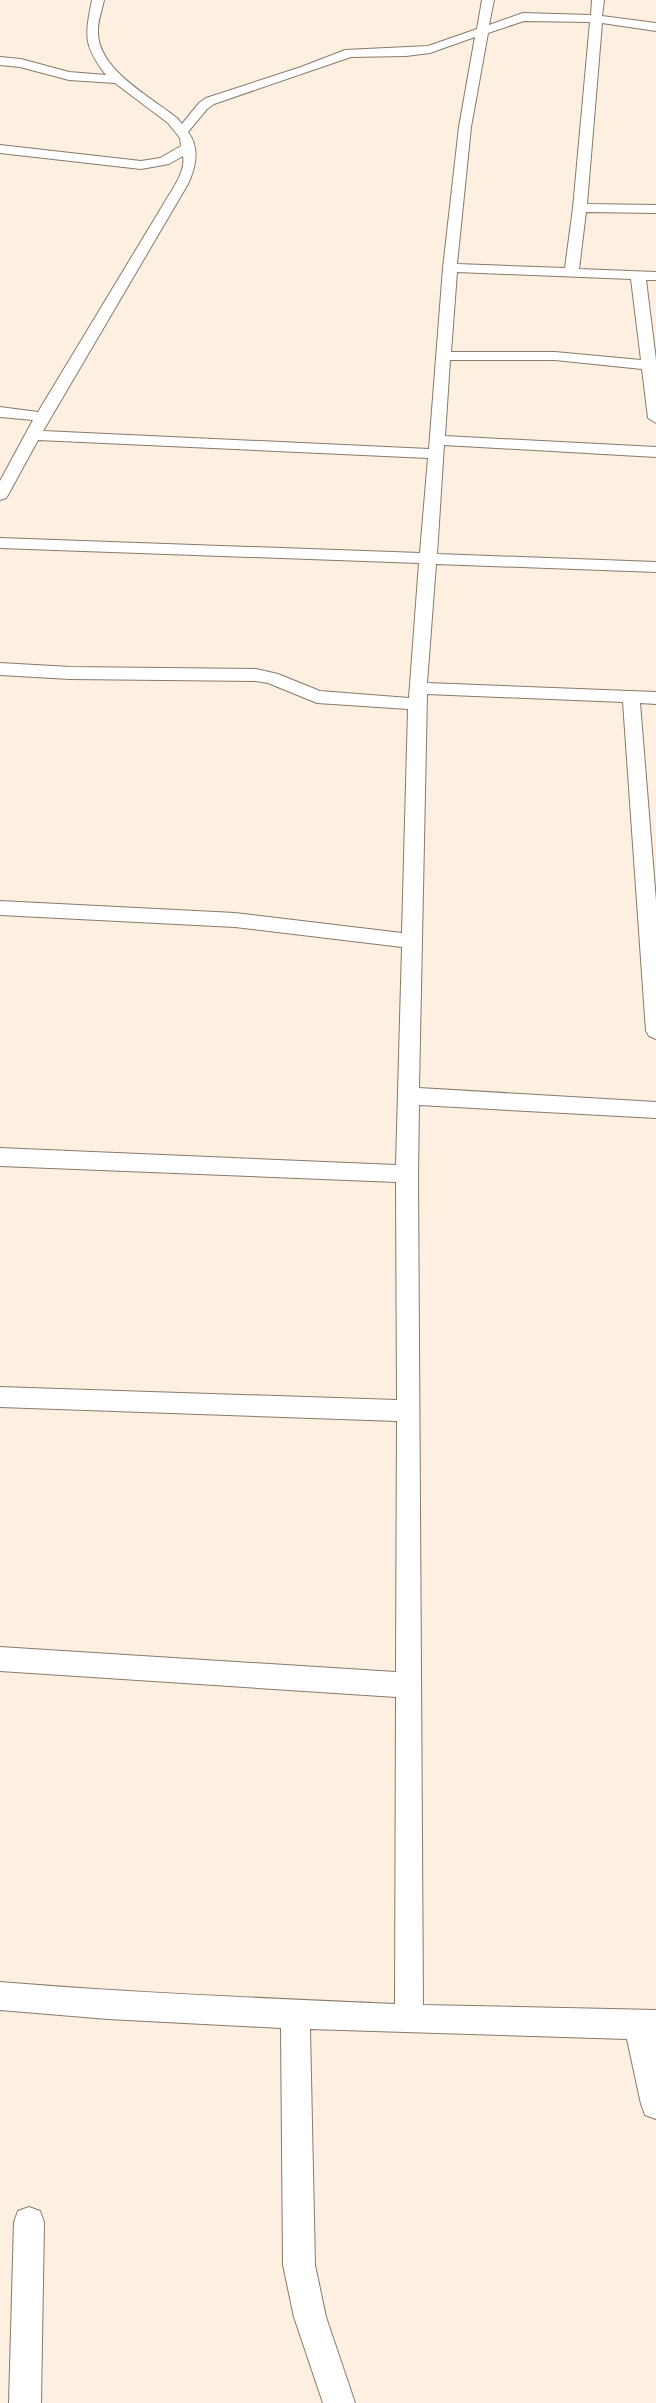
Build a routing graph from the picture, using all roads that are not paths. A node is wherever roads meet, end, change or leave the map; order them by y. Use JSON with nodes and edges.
{"nodes":[{"id":1,"x":98,"y":0,"type":"edge"},
{"id":2,"x":488,"y":0,"type":"edge"},
{"id":3,"x":598,"y":0,"type":"edge"},
{"id":4,"x":596,"y":19,"type":"junction"},
{"id":5,"x":656,"y":27,"type":"edge"},
{"id":6,"x":483,"y":30,"type":"junction"},
{"id":7,"x":0,"y":61,"type":"edge"},
{"id":8,"x":115,"y":79,"type":"junction"},
{"id":9,"x":182,"y":132,"type":"junction"},
{"id":10,"x":188,"y":147,"type":"junction"},
{"id":11,"x":0,"y":149,"type":"edge"},
{"id":12,"x":580,"y":208,"type":"junction"},
{"id":13,"x":656,"y":209,"type":"edge"},
{"id":14,"x":450,"y":268,"type":"junction"},
{"id":15,"x":571,"y":273,"type":"junction"},
{"id":16,"x":638,"y":276,"type":"junction"},
{"id":17,"x":656,"y":276,"type":"edge"},
{"id":18,"x":445,"y":356,"type":"junction"},
{"id":19,"x":653,"y":365,"type":"edge"},
{"id":20,"x":0,"y":412,"type":"edge"},
{"id":21,"x":43,"y":417,"type":"junction"},
{"id":22,"x":656,"y":418,"type":"edge"},
{"id":23,"x":34,"y":435,"type":"junction"},
{"id":24,"x":436,"y":447,"type":"junction"},
{"id":25,"x":656,"y":452,"type":"edge"},
{"id":26,"x":0,"y":495,"type":"edge"},
{"id":27,"x":0,"y":543,"type":"edge"},
{"id":28,"x":428,"y":560,"type":"junction"},
{"id":29,"x":656,"y":567,"type":"edge"},
{"id":30,"x":0,"y":669,"type":"edge"},
{"id":31,"x":418,"y":696,"type":"junction"},
{"id":32,"x":631,"y":697,"type":"junction"},
{"id":33,"x":656,"y":698,"type":"edge"},
{"id":34,"x":0,"y":908,"type":"edge"},
{"id":35,"x":411,"y":941,"type":"junction"},
{"id":36,"x":656,"y":1031,"type":"edge"},
{"id":37,"x":408,"y":1096,"type":"junction"},
{"id":38,"x":656,"y":1110,"type":"edge"},
{"id":39,"x":0,"y":1157,"type":"edge"},
{"id":40,"x":407,"y":1174,"type":"junction"},
{"id":41,"x":0,"y":1396,"type":"edge"},
{"id":42,"x":409,"y":1411,"type":"junction"},
{"id":43,"x":0,"y":1659,"type":"edge"},
{"id":44,"x":409,"y":1685,"type":"junction"},
{"id":45,"x":0,"y":1996,"type":"edge"},
{"id":46,"x":295,"y":2012,"type":"junction"},
{"id":47,"x":409,"y":2019,"type":"junction"},
{"id":48,"x":647,"y":2025,"type":"edge"},
{"id":49,"x":656,"y":2104,"type":"edge"},
{"id":50,"x":29,"y":2222,"type":"dead end"},
{"id":51,"x":25,"y":2403,"type":"edge"},
{"id":52,"x":339,"y":2403,"type":"edge"}],
"edges":[{"from":1,"to":8,"type":"street"},
{"from":2,"to":6,"type":"street"},
{"from":3,"to":4,"type":"street"},
{"from":4,"to":5,"type":"street"},
{"from":4,"to":6,"type":"street"},
{"from":4,"to":12,"type":"street"},
{"from":6,"to":9,"type":"street"},
{"from":6,"to":14,"type":"street"},
{"from":7,"to":8,"type":"street"},
{"from":8,"to":9,"type":"street"},
{"from":9,"to":10,"type":"street"},
{"from":10,"to":11,"type":"street"},
{"from":10,"to":21,"type":"street"},
{"from":12,"to":13,"type":"street"},
{"from":12,"to":15,"type":"street"},
{"from":14,"to":15,"type":"street"},
{"from":14,"to":18,"type":"street"},
{"from":15,"to":16,"type":"street"},
{"from":16,"to":17,"type":"street"},
{"from":16,"to":19,"type":"street"},
{"from":18,"to":19,"type":"street"},
{"from":18,"to":24,"type":"street"},
{"from":19,"to":22,"type":"street"},
{"from":20,"to":21,"type":"street"},
{"from":21,"to":23,"type":"street"},
{"from":23,"to":24,"type":"street"},
{"from":23,"to":26,"type":"street"},
{"from":24,"to":25,"type":"street"},
{"from":24,"to":28,"type":"street"},
{"from":27,"to":28,"type":"street"},
{"from":28,"to":29,"type":"street"},
{"from":28,"to":31,"type":"street"},
{"from":30,"to":31,"type":"street"},
{"from":31,"to":32,"type":"street"},
{"from":31,"to":35,"type":"street"},
{"from":32,"to":33,"type":"street"},
{"from":32,"to":36,"type":"street"},
{"from":34,"to":35,"type":"street"},
{"from":35,"to":37,"type":"street"},
{"from":37,"to":38,"type":"street"},
{"from":37,"to":40,"type":"street"},
{"from":39,"to":40,"type":"street"},
{"from":40,"to":42,"type":"street"},
{"from":41,"to":42,"type":"street"},
{"from":42,"to":44,"type":"street"},
{"from":43,"to":44,"type":"street"},
{"from":44,"to":47,"type":"street"},
{"from":45,"to":46,"type":"street"},
{"from":46,"to":47,"type":"street"},
{"from":46,"to":52,"type":"street"},
{"from":47,"to":48,"type":"street"},
{"from":48,"to":49,"type":"street"},
{"from":50,"to":51,"type":"street"}]}
